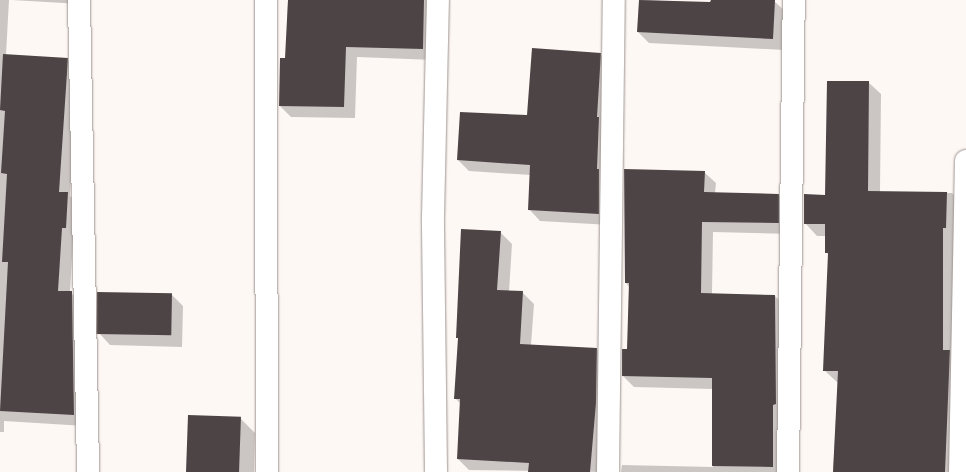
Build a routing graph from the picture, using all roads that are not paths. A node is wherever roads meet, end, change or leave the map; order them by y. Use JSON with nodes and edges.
{"nodes":[{"id":1,"x":79,"y":0,"type":"edge"},
{"id":2,"x":266,"y":0,"type":"edge"},
{"id":3,"x":438,"y":0,"type":"edge"},
{"id":4,"x":614,"y":0,"type":"edge"},
{"id":5,"x":794,"y":0,"type":"edge"},
{"id":6,"x":966,"y":161,"type":"edge"},
{"id":7,"x":88,"y":472,"type":"edge"},
{"id":8,"x":267,"y":472,"type":"edge"},
{"id":9,"x":436,"y":472,"type":"edge"},
{"id":10,"x":608,"y":472,"type":"edge"},
{"id":11,"x":788,"y":472,"type":"edge"},
{"id":12,"x":960,"y":472,"type":"edge"}],
"edges":[{"from":1,"to":7,"type":"street"},
{"from":2,"to":8,"type":"street"},
{"from":3,"to":9,"type":"street"},
{"from":4,"to":10,"type":"street"},
{"from":5,"to":11,"type":"street"},
{"from":6,"to":12,"type":"street"}]}
